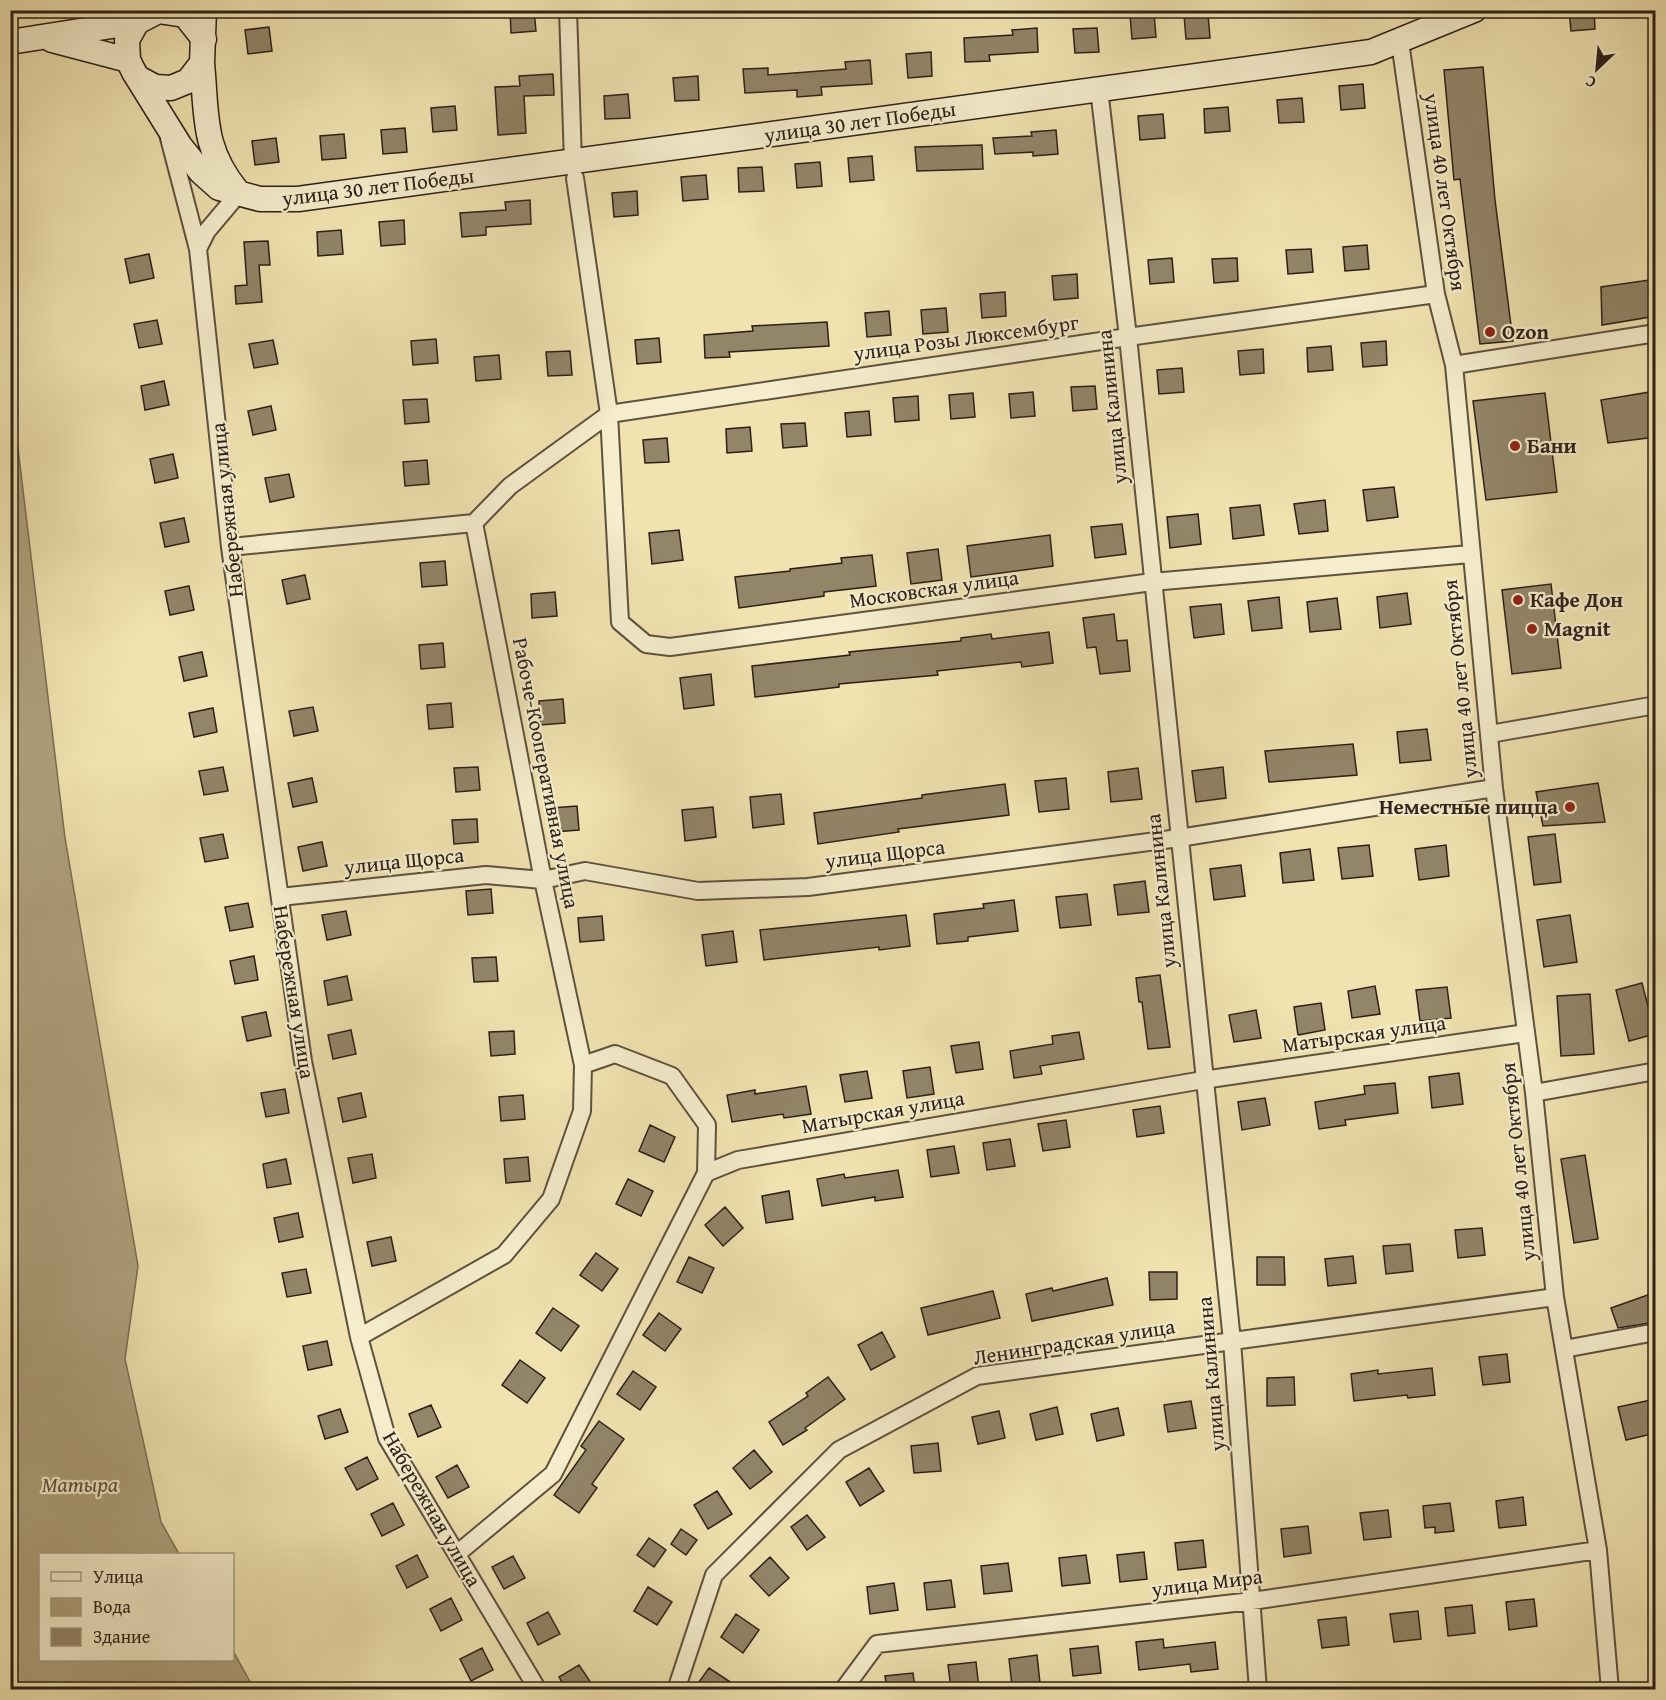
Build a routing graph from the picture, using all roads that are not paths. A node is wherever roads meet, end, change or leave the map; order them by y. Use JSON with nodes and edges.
{"nodes":[{"id":1,"x":204,"y":10,"type":"edge"},
{"id":2,"x":568,"y":10,"type":"edge"},
{"id":3,"x":1474,"y":10,"type":"edge"},
{"id":4,"x":142,"y":17,"type":"edge"},
{"id":5,"x":45,"y":38,"type":"junction"},
{"id":6,"x":204,"y":39,"type":"junction"},
{"id":7,"x":10,"y":42,"type":"edge"},
{"id":8,"x":1400,"y":42,"type":"junction"},
{"id":9,"x":202,"y":63,"type":"junction"},
{"id":10,"x":134,"y":69,"type":"junction"},
{"id":11,"x":1099,"y":89,"type":"junction"},
{"id":12,"x":164,"y":119,"type":"junction"},
{"id":13,"x":574,"y":170,"type":"junction"},
{"id":14,"x":239,"y":193,"type":"junction"},
{"id":15,"x":198,"y":249,"type":"junction"},
{"id":16,"x":1436,"y":294,"type":"junction"},
{"id":17,"x":1656,"y":333,"type":"edge"},
{"id":18,"x":1128,"y":337,"type":"junction"},
{"id":19,"x":1454,"y":365,"type":"junction"},
{"id":20,"x":609,"y":414,"type":"junction"},
{"id":21,"x":474,"y":523,"type":"junction"},
{"id":22,"x":230,"y":547,"type":"junction"},
{"id":23,"x":1470,"y":554,"type":"junction"},
{"id":24,"x":1152,"y":582,"type":"junction"},
{"id":25,"x":1656,"y":705,"type":"edge"},
{"id":26,"x":1490,"y":734,"type":"junction"},
{"id":27,"x":1494,"y":789,"type":"junction"},
{"id":28,"x":1179,"y":838,"type":"junction"},
{"id":29,"x":543,"y":880,"type":"junction"},
{"id":30,"x":280,"y":897,"type":"junction"},
{"id":31,"x":1526,"y":1033,"type":"junction"},
{"id":32,"x":583,"y":1065,"type":"junction"},
{"id":33,"x":1656,"y":1071,"type":"edge"},
{"id":34,"x":1203,"y":1080,"type":"junction"},
{"id":35,"x":1534,"y":1094,"type":"junction"},
{"id":36,"x":706,"y":1173,"type":"junction"},
{"id":37,"x":1555,"y":1297,"type":"junction"},
{"id":38,"x":1656,"y":1332,"type":"edge"},
{"id":39,"x":359,"y":1336,"type":"junction"},
{"id":40,"x":1232,"y":1341,"type":"junction"},
{"id":41,"x":1564,"y":1348,"type":"junction"},
{"id":42,"x":1598,"y":1550,"type":"junction"},
{"id":43,"x":458,"y":1552,"type":"junction"},
{"id":44,"x":1252,"y":1601,"type":"junction"},
{"id":45,"x":538,"y":1689,"type":"edge"},
{"id":46,"x":676,"y":1689,"type":"edge"},
{"id":47,"x":843,"y":1689,"type":"edge"},
{"id":48,"x":1258,"y":1689,"type":"edge"},
{"id":49,"x":1610,"y":1689,"type":"edge"}],
"edges":[{"from":1,"to":6,"type":"main road"},
{"from":2,"to":13,"type":"street"},
{"from":3,"to":8,"type":"main road","name":"улица 30 лет Победы"},
{"from":4,"to":5,"type":"main road"},
{"from":4,"to":6,"type":"main road"},
{"from":4,"to":10,"type":"main road"},
{"from":5,"to":7,"type":"main road"},
{"from":5,"to":10,"type":"main road"},
{"from":6,"to":9,"type":"main road"},
{"from":8,"to":11,"type":"main road","name":"улица 30 лет Победы"},
{"from":8,"to":16,"type":"street","name":"улица 40 лет Октября"},
{"from":9,"to":10,"type":"main road"},
{"from":9,"to":14,"type":"main road"},
{"from":10,"to":12,"type":"main road","name":"Набережная улица"},
{"from":11,"to":13,"type":"main road","name":"улица 30 лет Победы"},
{"from":11,"to":18,"type":"street","name":"улица Калинина"},
{"from":12,"to":14,"type":"main road","name":"Набережная улица"},
{"from":12,"to":15,"type":"street","name":"Набережная улица"},
{"from":13,"to":14,"type":"main road","name":"улица 30 лет Победы"},
{"from":13,"to":20,"type":"street"},
{"from":14,"to":15,"type":"street"},
{"from":15,"to":22,"type":"street","name":"Набережная улица"},
{"from":16,"to":18,"type":"street","name":"улица Розы Люксембург"},
{"from":16,"to":19,"type":"street","name":"улица 40 лет Октября"},
{"from":17,"to":19,"type":"street"},
{"from":18,"to":20,"type":"street","name":"улица Розы Люксембург"},
{"from":18,"to":24,"type":"street","name":"улица Калинина"},
{"from":19,"to":23,"type":"street","name":"улица 40 лет Октября"},
{"from":20,"to":21,"type":"street"},
{"from":20,"to":24,"type":"street","name":"Московская улица"},
{"from":21,"to":22,"type":"street"},
{"from":21,"to":29,"type":"street","name":"Рабоче-Кооперативная улица"},
{"from":22,"to":30,"type":"street","name":"Набережная улица"},
{"from":23,"to":24,"type":"street","name":"Московская улица"},
{"from":23,"to":26,"type":"street","name":"улица 40 лет Октября"},
{"from":24,"to":28,"type":"street","name":"улица Калинина"},
{"from":25,"to":26,"type":"street"},
{"from":26,"to":27,"type":"street","name":"улица 40 лет Октября"},
{"from":27,"to":28,"type":"street","name":"улица Щорса"},
{"from":27,"to":31,"type":"street","name":"улица 40 лет Октября"},
{"from":28,"to":29,"type":"street","name":"улица Щорса"},
{"from":28,"to":34,"type":"street","name":"улица Калинина"},
{"from":29,"to":30,"type":"street","name":"улица Щорса"},
{"from":29,"to":32,"type":"street","name":"Рабоче-Кооперативная улица"},
{"from":30,"to":39,"type":"street","name":"Набережная улица"},
{"from":31,"to":34,"type":"street","name":"Матырская улица"},
{"from":31,"to":35,"type":"street","name":"улица 40 лет Октября"},
{"from":32,"to":36,"type":"street"},
{"from":32,"to":39,"type":"street","name":"Рабоче-Кооперативная улица"},
{"from":33,"to":35,"type":"street"},
{"from":34,"to":36,"type":"street","name":"Матырская улица"},
{"from":34,"to":40,"type":"street","name":"улица Калинина"},
{"from":35,"to":37,"type":"street","name":"улица 40 лет Октября"},
{"from":36,"to":43,"type":"street"},
{"from":37,"to":40,"type":"street","name":"Ленинградская улица"},
{"from":37,"to":41,"type":"street","name":"улица 40 лет Октября"},
{"from":38,"to":41,"type":"street"},
{"from":39,"to":43,"type":"street","name":"Набережная улица"},
{"from":40,"to":44,"type":"street","name":"улица Калинина"},
{"from":40,"to":46,"type":"street","name":"Ленинградская улица"},
{"from":41,"to":42,"type":"street","name":"улица 40 лет Октября"},
{"from":42,"to":44,"type":"street","name":"улица Мира"},
{"from":42,"to":49,"type":"street","name":"улица 40 лет Октября"},
{"from":43,"to":45,"type":"street","name":"Набережная улица"},
{"from":44,"to":47,"type":"street","name":"улица Мира"},
{"from":44,"to":48,"type":"street","name":"улица Калинина"}]}
